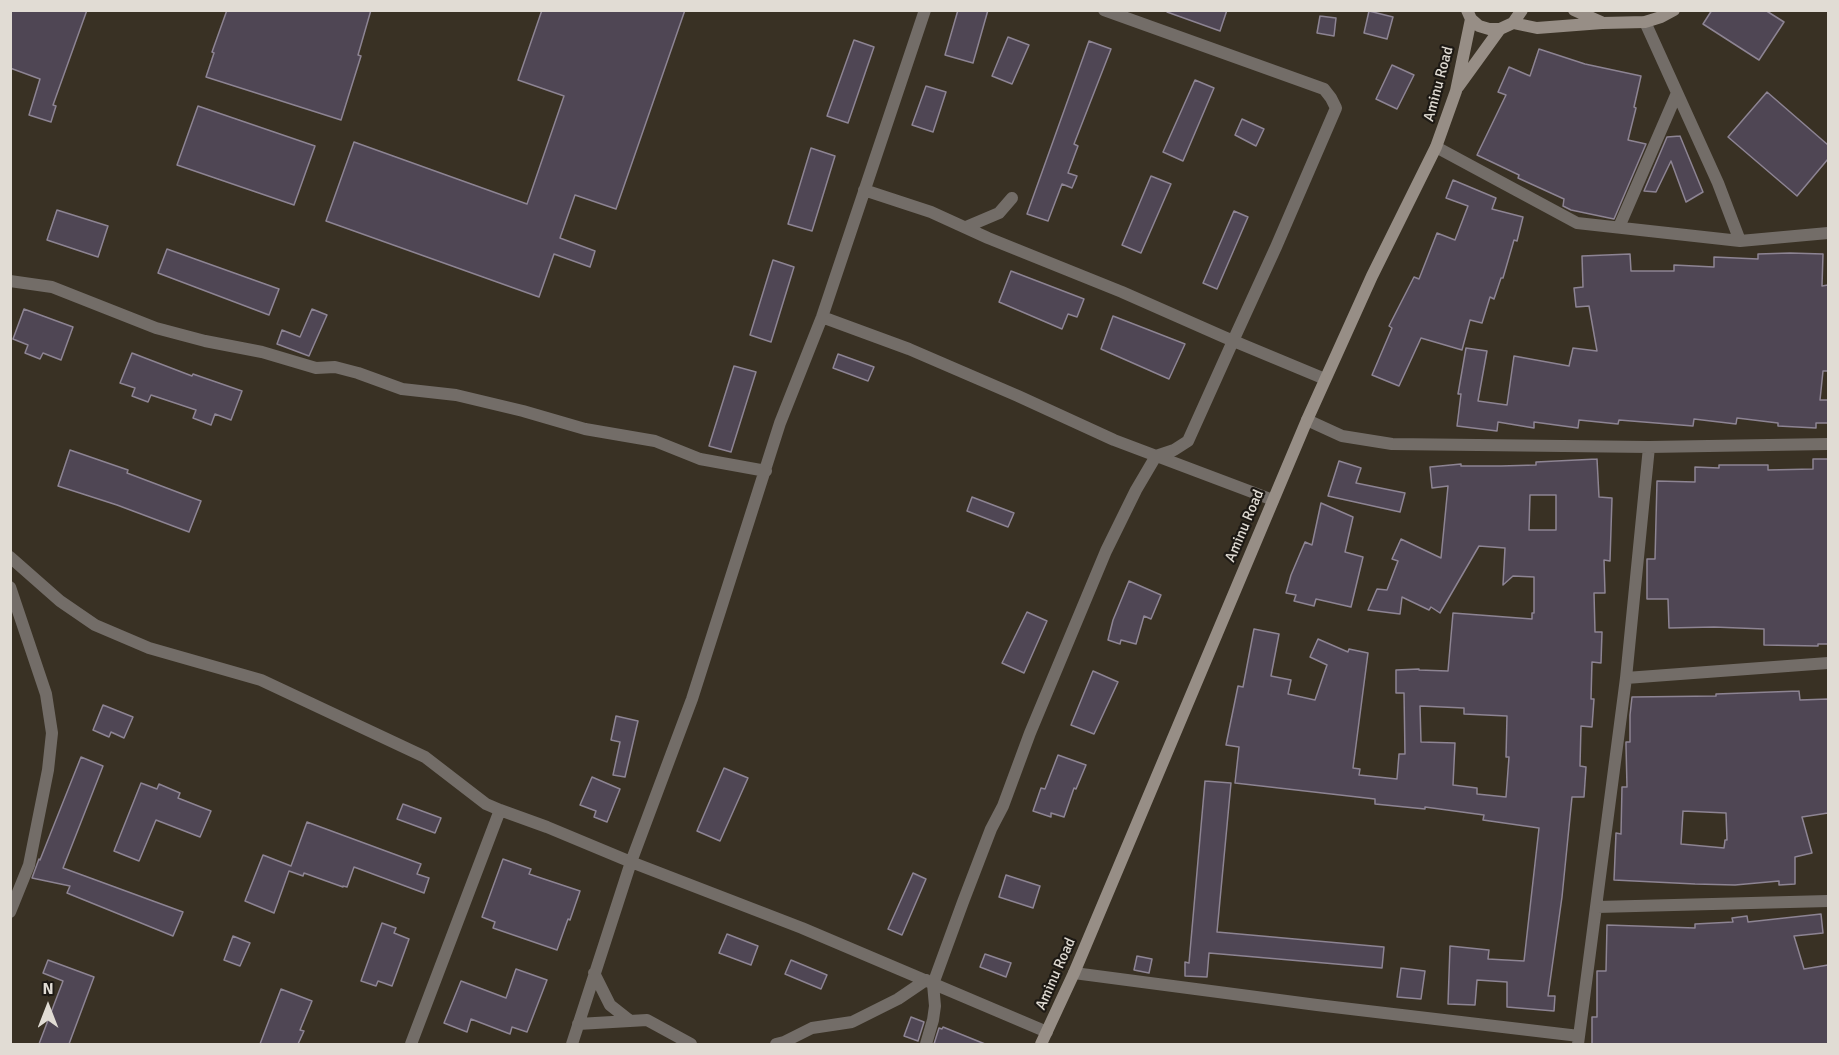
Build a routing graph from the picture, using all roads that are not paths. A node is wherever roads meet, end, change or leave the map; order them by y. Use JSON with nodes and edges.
{"nodes":[{"id":1,"x":925,"y":10,"type":"edge"},
{"id":2,"x":1104,"y":10,"type":"edge"},
{"id":3,"x":1522,"y":10,"type":"edge"},
{"id":4,"x":1574,"y":10,"type":"edge"},
{"id":5,"x":1674,"y":10,"type":"edge"},
{"id":6,"x":1469,"y":15,"type":"edge"},
{"id":7,"x":1646,"y":22,"type":"junction"},
{"id":8,"x":1513,"y":23,"type":"junction"},
{"id":9,"x":1602,"y":23,"type":"junction"},
{"id":10,"x":1500,"y":29,"type":"junction"},
{"id":11,"x":1456,"y":91,"type":"junction"},
{"id":12,"x":1677,"y":93,"type":"junction"},
{"id":13,"x":1437,"y":147,"type":"junction"},
{"id":14,"x":864,"y":190,"type":"junction"},
{"id":15,"x":1012,"y":198,"type":"dead end"},
{"id":16,"x":966,"y":227,"type":"junction"},
{"id":17,"x":1619,"y":227,"type":"junction"},
{"id":18,"x":1828,"y":233,"type":"edge"},
{"id":19,"x":1740,"y":241,"type":"junction"},
{"id":20,"x":10,"y":281,"type":"edge"},
{"id":21,"x":822,"y":317,"type":"junction"},
{"id":22,"x":1233,"y":341,"type":"junction"},
{"id":23,"x":1325,"y":379,"type":"junction"},
{"id":24,"x":1306,"y":420,"type":"junction"},
{"id":25,"x":1828,"y":444,"type":"edge"},
{"id":26,"x":1649,"y":447,"type":"junction"},
{"id":27,"x":1156,"y":456,"type":"junction"},
{"id":28,"x":766,"y":471,"type":"junction"},
{"id":29,"x":1273,"y":500,"type":"junction"},
{"id":30,"x":10,"y":557,"type":"edge"},
{"id":31,"x":10,"y":587,"type":"edge"},
{"id":32,"x":1828,"y":663,"type":"edge"},
{"id":33,"x":1626,"y":678,"type":"junction"},
{"id":34,"x":500,"y":810,"type":"junction"},
{"id":35,"x":631,"y":862,"type":"junction"},
{"id":36,"x":1828,"y":900,"type":"edge"},
{"id":37,"x":1597,"y":907,"type":"junction"},
{"id":38,"x":10,"y":912,"type":"edge"},
{"id":39,"x":594,"y":973,"type":"junction"},
{"id":40,"x":1074,"y":973,"type":"junction"},
{"id":41,"x":930,"y":982,"type":"junction"},
{"id":42,"x":629,"y":1020,"type":"junction"},
{"id":43,"x":578,"y":1024,"type":"junction"},
{"id":44,"x":1047,"y":1032,"type":"junction"},
{"id":45,"x":1579,"y":1040,"type":"edge"},
{"id":46,"x":411,"y":1044,"type":"edge"},
{"id":47,"x":572,"y":1044,"type":"edge"},
{"id":48,"x":691,"y":1044,"type":"edge"},
{"id":49,"x":776,"y":1044,"type":"edge"},
{"id":50,"x":926,"y":1044,"type":"edge"},
{"id":51,"x":1041,"y":1044,"type":"edge"}],
"edges":[{"from":1,"to":14,"type":"street"},
{"from":2,"to":22,"type":"street"},
{"from":3,"to":8,"type":"street"},
{"from":4,"to":9,"type":"street"},
{"from":5,"to":7,"type":"street"},
{"from":6,"to":10,"type":"street"},
{"from":6,"to":11,"type":"street","name":"Aminu Road"},
{"from":7,"to":9,"type":"street"},
{"from":7,"to":12,"type":"street"},
{"from":8,"to":9,"type":"street"},
{"from":8,"to":10,"type":"street"},
{"from":10,"to":11,"type":"street"},
{"from":11,"to":13,"type":"street","name":"Aminu Road"},
{"from":12,"to":17,"type":"street"},
{"from":12,"to":19,"type":"street"},
{"from":13,"to":17,"type":"street"},
{"from":13,"to":23,"type":"street","name":"Aminu Road"},
{"from":14,"to":16,"type":"street"},
{"from":14,"to":21,"type":"street"},
{"from":15,"to":16,"type":"street"},
{"from":16,"to":22,"type":"street"},
{"from":17,"to":19,"type":"street"},
{"from":18,"to":19,"type":"street"},
{"from":20,"to":28,"type":"street"},
{"from":21,"to":27,"type":"street"},
{"from":21,"to":28,"type":"street"},
{"from":22,"to":23,"type":"street"},
{"from":22,"to":27,"type":"street"},
{"from":23,"to":24,"type":"street","name":"Aminu Road"},
{"from":24,"to":26,"type":"street"},
{"from":24,"to":29,"type":"street","name":"Aminu Road"},
{"from":25,"to":26,"type":"street"},
{"from":26,"to":33,"type":"street"},
{"from":27,"to":29,"type":"street"},
{"from":27,"to":41,"type":"street"},
{"from":28,"to":35,"type":"street"},
{"from":29,"to":40,"type":"street","name":"Aminu Road"},
{"from":30,"to":34,"type":"street"},
{"from":31,"to":38,"type":"street"},
{"from":32,"to":33,"type":"street"},
{"from":33,"to":37,"type":"street"},
{"from":34,"to":35,"type":"street"},
{"from":34,"to":46,"type":"street"},
{"from":35,"to":39,"type":"street"},
{"from":35,"to":41,"type":"street"},
{"from":36,"to":37,"type":"street"},
{"from":37,"to":45,"type":"street"},
{"from":39,"to":42,"type":"street"},
{"from":39,"to":43,"type":"street"},
{"from":40,"to":44,"type":"street","name":"Aminu Road"},
{"from":40,"to":45,"type":"street"},
{"from":41,"to":44,"type":"street"},
{"from":41,"to":49,"type":"street"},
{"from":41,"to":50,"type":"street"},
{"from":42,"to":43,"type":"street"},
{"from":42,"to":48,"type":"street"},
{"from":43,"to":47,"type":"street"},
{"from":44,"to":51,"type":"street","name":"Aminu Road"}]}
